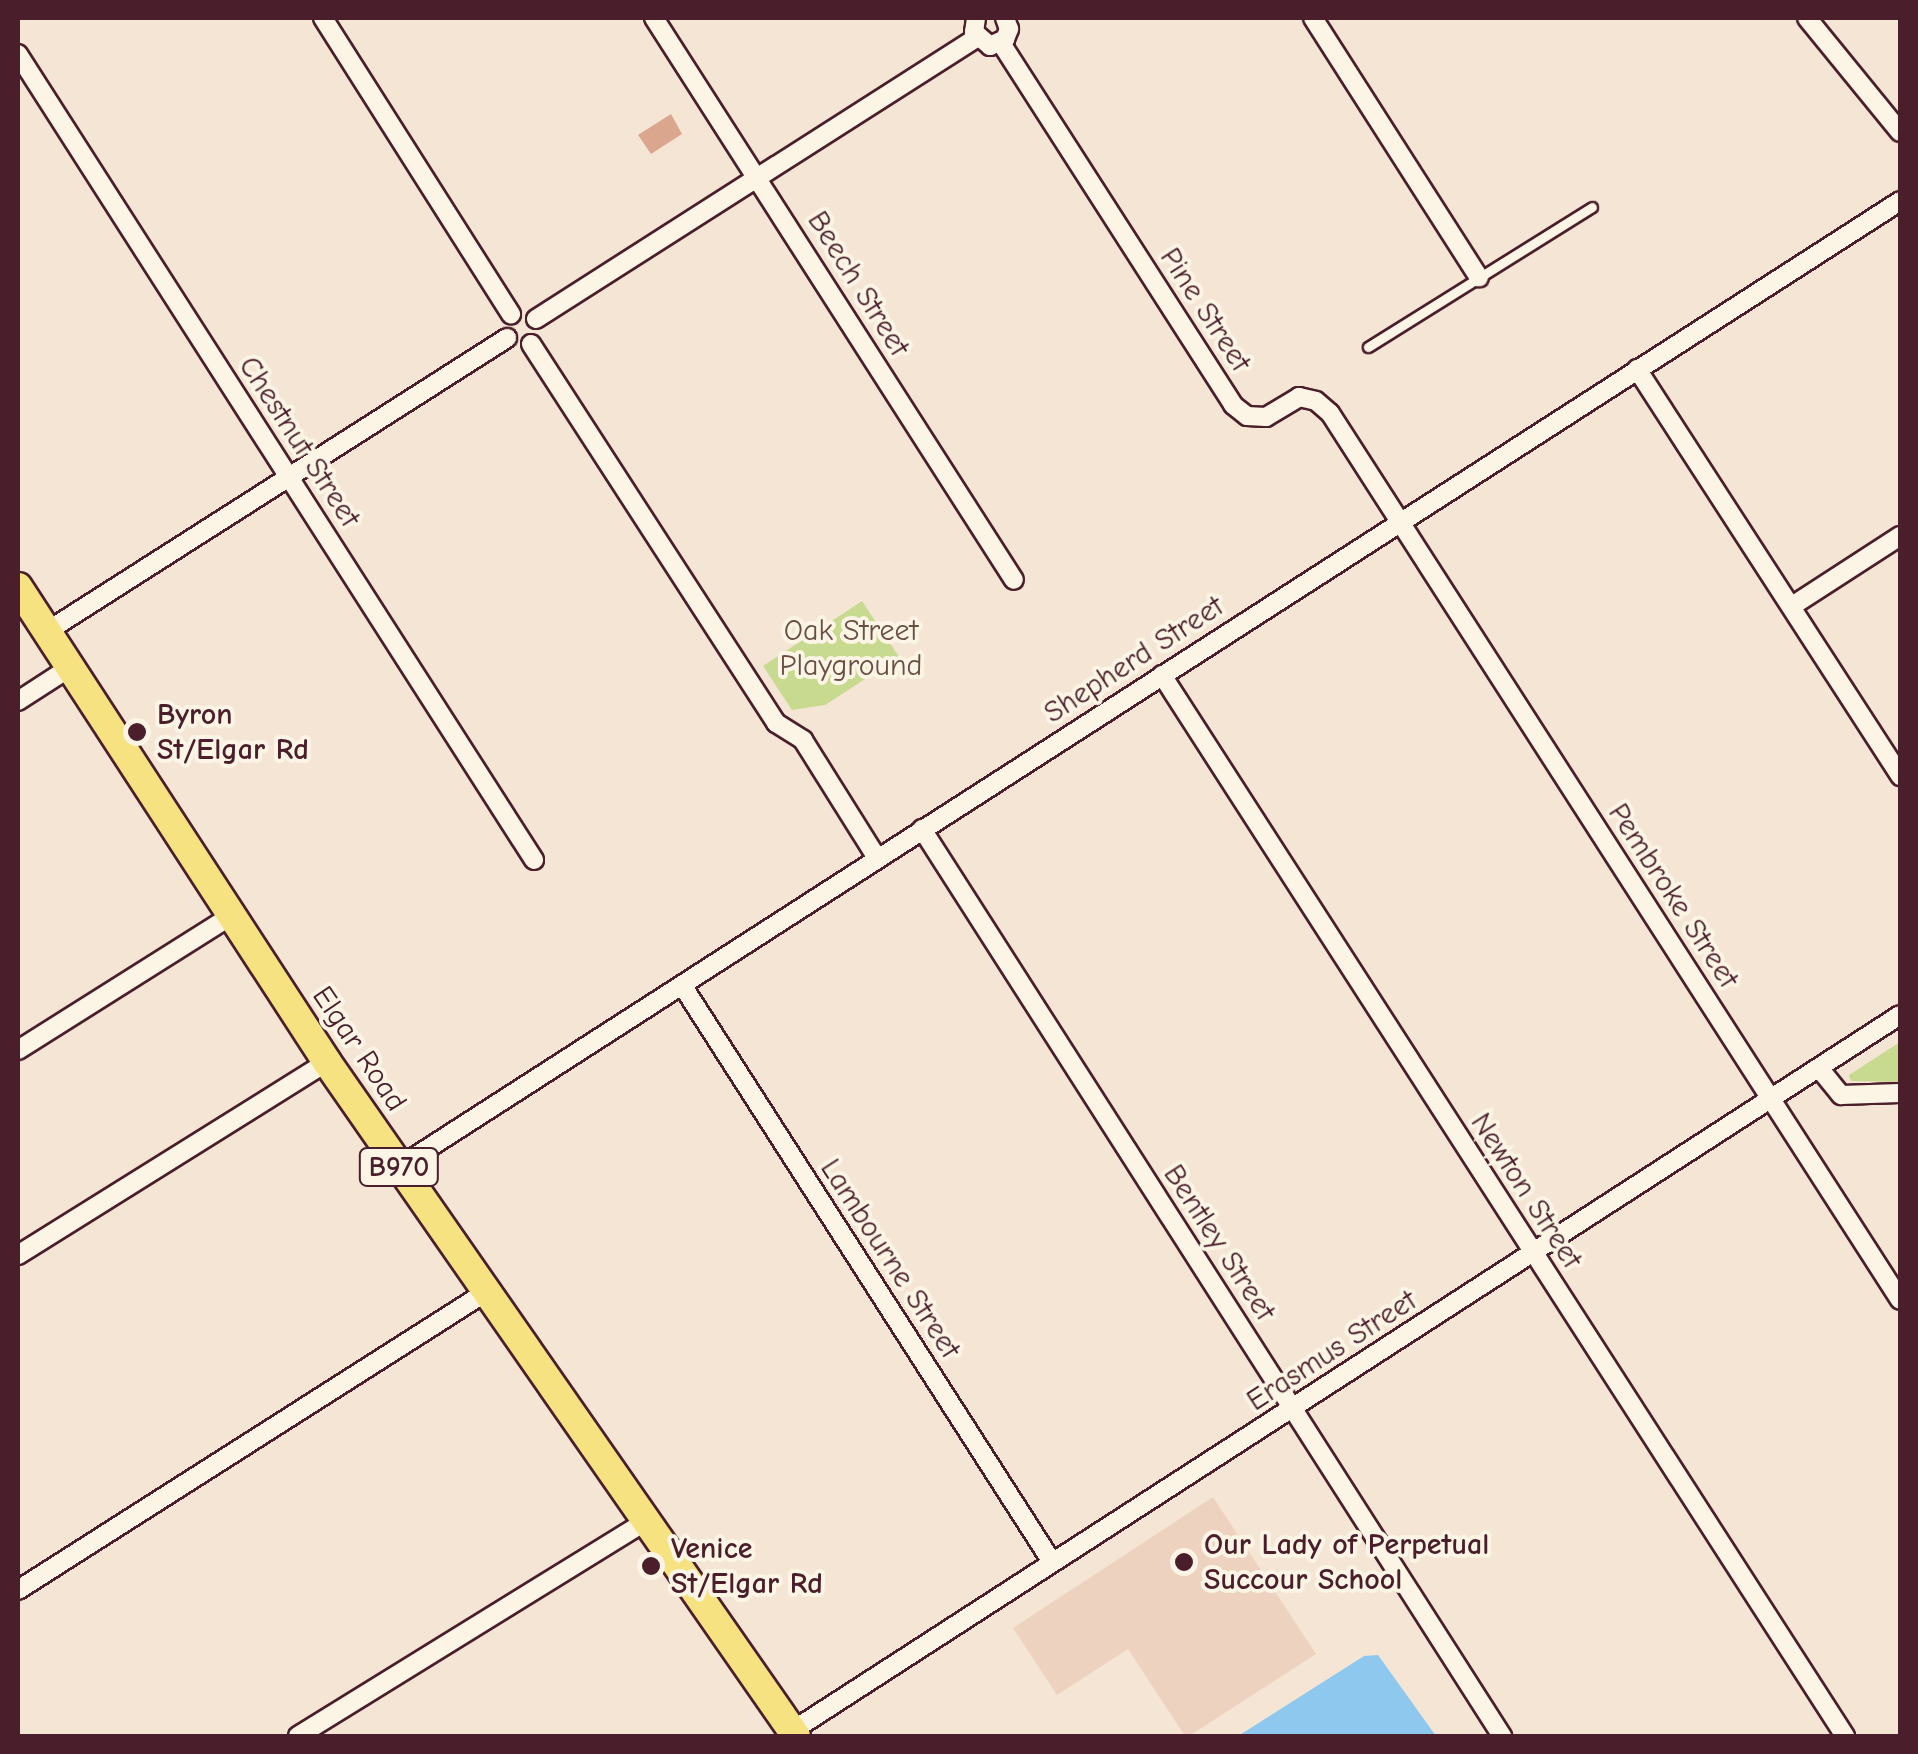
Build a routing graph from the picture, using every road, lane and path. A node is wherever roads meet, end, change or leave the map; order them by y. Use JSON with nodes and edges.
{"nodes":[{"id":1,"x":323,"y":18,"type":"edge"},
{"id":2,"x":654,"y":18,"type":"edge"},
{"id":3,"x":976,"y":18,"type":"edge"},
{"id":4,"x":1006,"y":18,"type":"edge"},
{"id":5,"x":1313,"y":18,"type":"edge"},
{"id":6,"x":1807,"y":18,"type":"edge"},
{"id":7,"x":976,"y":38,"type":"junction"},
{"id":8,"x":1001,"y":43,"type":"junction"},
{"id":9,"x":18,"y":54,"type":"edge"},
{"id":10,"x":1900,"y":132,"type":"edge"},
{"id":11,"x":757,"y":177,"type":"junction"},
{"id":12,"x":1900,"y":201,"type":"edge"},
{"id":13,"x":1592,"y":207,"type":"dead end"},
{"id":14,"x":1479,"y":278,"type":"junction"},
{"id":15,"x":512,"y":314,"type":"junction"},
{"id":16,"x":536,"y":319,"type":"junction"},
{"id":17,"x":507,"y":338,"type":"junction"},
{"id":18,"x":532,"y":344,"type":"junction"},
{"id":19,"x":1368,"y":348,"type":"dead end"},
{"id":20,"x":1637,"y":370,"type":"junction"},
{"id":21,"x":290,"y":477,"type":"junction"},
{"id":22,"x":1398,"y":522,"type":"junction"},
{"id":23,"x":1900,"y":536,"type":"edge"},
{"id":24,"x":1014,"y":580,"type":"dead end"},
{"id":25,"x":18,"y":587,"type":"edge"},
{"id":26,"x":1792,"y":606,"type":"junction"},
{"id":27,"x":46,"y":632,"type":"junction"},
{"id":28,"x":69,"y":668,"type":"junction"},
{"id":29,"x":1162,"y":675,"type":"junction"},
{"id":30,"x":18,"y":702,"type":"edge"},
{"id":31,"x":1900,"y":776,"type":"edge"},
{"id":32,"x":922,"y":829,"type":"junction"},
{"id":33,"x":878,"y":858,"type":"junction"},
{"id":34,"x":534,"y":860,"type":"dead end"},
{"id":35,"x":230,"y":916,"type":"junction"},
{"id":36,"x":682,"y":985,"type":"junction"},
{"id":37,"x":1900,"y":1015,"type":"edge"},
{"id":38,"x":18,"y":1050,"type":"edge"},
{"id":39,"x":327,"y":1062,"type":"junction"},
{"id":40,"x":1818,"y":1068,"type":"junction"},
{"id":41,"x":1900,"y":1093,"type":"edge"},
{"id":42,"x":1771,"y":1099,"type":"junction"},
{"id":43,"x":399,"y":1166,"type":"junction"},
{"id":44,"x":1534,"y":1254,"type":"junction"},
{"id":45,"x":18,"y":1255,"type":"edge"},
{"id":46,"x":486,"y":1292,"type":"junction"},
{"id":47,"x":1900,"y":1300,"type":"edge"},
{"id":48,"x":1292,"y":1408,"type":"junction"},
{"id":49,"x":646,"y":1521,"type":"junction"},
{"id":50,"x":1052,"y":1562,"type":"junction"},
{"id":51,"x":18,"y":1590,"type":"edge"},
{"id":52,"x":794,"y":1734,"type":"edge"},
{"id":53,"x":298,"y":1736,"type":"edge"},
{"id":54,"x":1502,"y":1736,"type":"edge"},
{"id":55,"x":1845,"y":1736,"type":"edge"}],
"edges":[{"from":1,"to":15,"type":"street"},
{"from":2,"to":11,"type":"street","name":"Beech Street"},
{"from":3,"to":7,"type":"street"},
{"from":4,"to":8,"type":"street"},
{"from":5,"to":14,"type":"street"},
{"from":6,"to":10,"type":"street"},
{"from":7,"to":8,"type":"street"},
{"from":7,"to":11,"type":"street"},
{"from":8,"to":22,"type":"street","name":"Pine Street"},
{"from":9,"to":21,"type":"street","name":"Chestnut Street"},
{"from":11,"to":16,"type":"street"},
{"from":11,"to":24,"type":"street","name":"Beech Street"},
{"from":12,"to":20,"type":"street","name":"Shepherd Street"},
{"from":13,"to":14,"type":"lane"},
{"from":14,"to":19,"type":"lane"},
{"from":15,"to":16,"type":"street"},
{"from":15,"to":17,"type":"street"},
{"from":16,"to":18,"type":"street"},
{"from":17,"to":18,"type":"street"},
{"from":17,"to":21,"type":"street"},
{"from":18,"to":33,"type":"street"},
{"from":20,"to":22,"type":"street","name":"Shepherd Street"},
{"from":20,"to":26,"type":"street"},
{"from":21,"to":27,"type":"street"},
{"from":21,"to":34,"type":"street","name":"Chestnut Street"},
{"from":22,"to":29,"type":"street","name":"Shepherd Street"},
{"from":22,"to":42,"type":"street","name":"Pembroke Street"},
{"from":23,"to":26,"type":"street"},
{"from":25,"to":27,"type":"main road","name":"Elgar Road","number":"B970"},
{"from":26,"to":31,"type":"street"},
{"from":27,"to":28,"type":"main road","name":"Elgar Road","number":"B970"},
{"from":28,"to":30,"type":"street"},
{"from":28,"to":35,"type":"main road","name":"Elgar Road","number":"B970"},
{"from":29,"to":32,"type":"street","name":"Shepherd Street"},
{"from":29,"to":44,"type":"street","name":"Newton Street"},
{"from":32,"to":33,"type":"street","name":"Shepherd Street"},
{"from":32,"to":48,"type":"street","name":"Bentley Street"},
{"from":33,"to":36,"type":"street","name":"Shepherd Street"},
{"from":35,"to":38,"type":"street"},
{"from":35,"to":39,"type":"main road","name":"Elgar Road","number":"B970"},
{"from":36,"to":43,"type":"street","name":"Shepherd Street"},
{"from":36,"to":50,"type":"street","name":"Lambourne Street"},
{"from":37,"to":40,"type":"street","name":"Erasmus Street"},
{"from":39,"to":43,"type":"main road","name":"Elgar Road","number":"B970"},
{"from":39,"to":45,"type":"street"},
{"from":40,"to":41,"type":"street"},
{"from":40,"to":42,"type":"street","name":"Erasmus Street"},
{"from":42,"to":44,"type":"street","name":"Erasmus Street"},
{"from":42,"to":47,"type":"street","name":"Pembroke Street"},
{"from":43,"to":46,"type":"main road","name":"Elgar Road","number":"B970"},
{"from":44,"to":48,"type":"street","name":"Erasmus Street"},
{"from":44,"to":55,"type":"street","name":"Newton Street"},
{"from":46,"to":49,"type":"main road","name":"Elgar Road","number":"B970"},
{"from":46,"to":51,"type":"street"},
{"from":48,"to":50,"type":"street","name":"Erasmus Street"},
{"from":48,"to":54,"type":"street","name":"Bentley Street"},
{"from":49,"to":52,"type":"main road","name":"Elgar Road","number":"B970"},
{"from":49,"to":53,"type":"street"},
{"from":50,"to":52,"type":"street","name":"Erasmus Street"}]}
